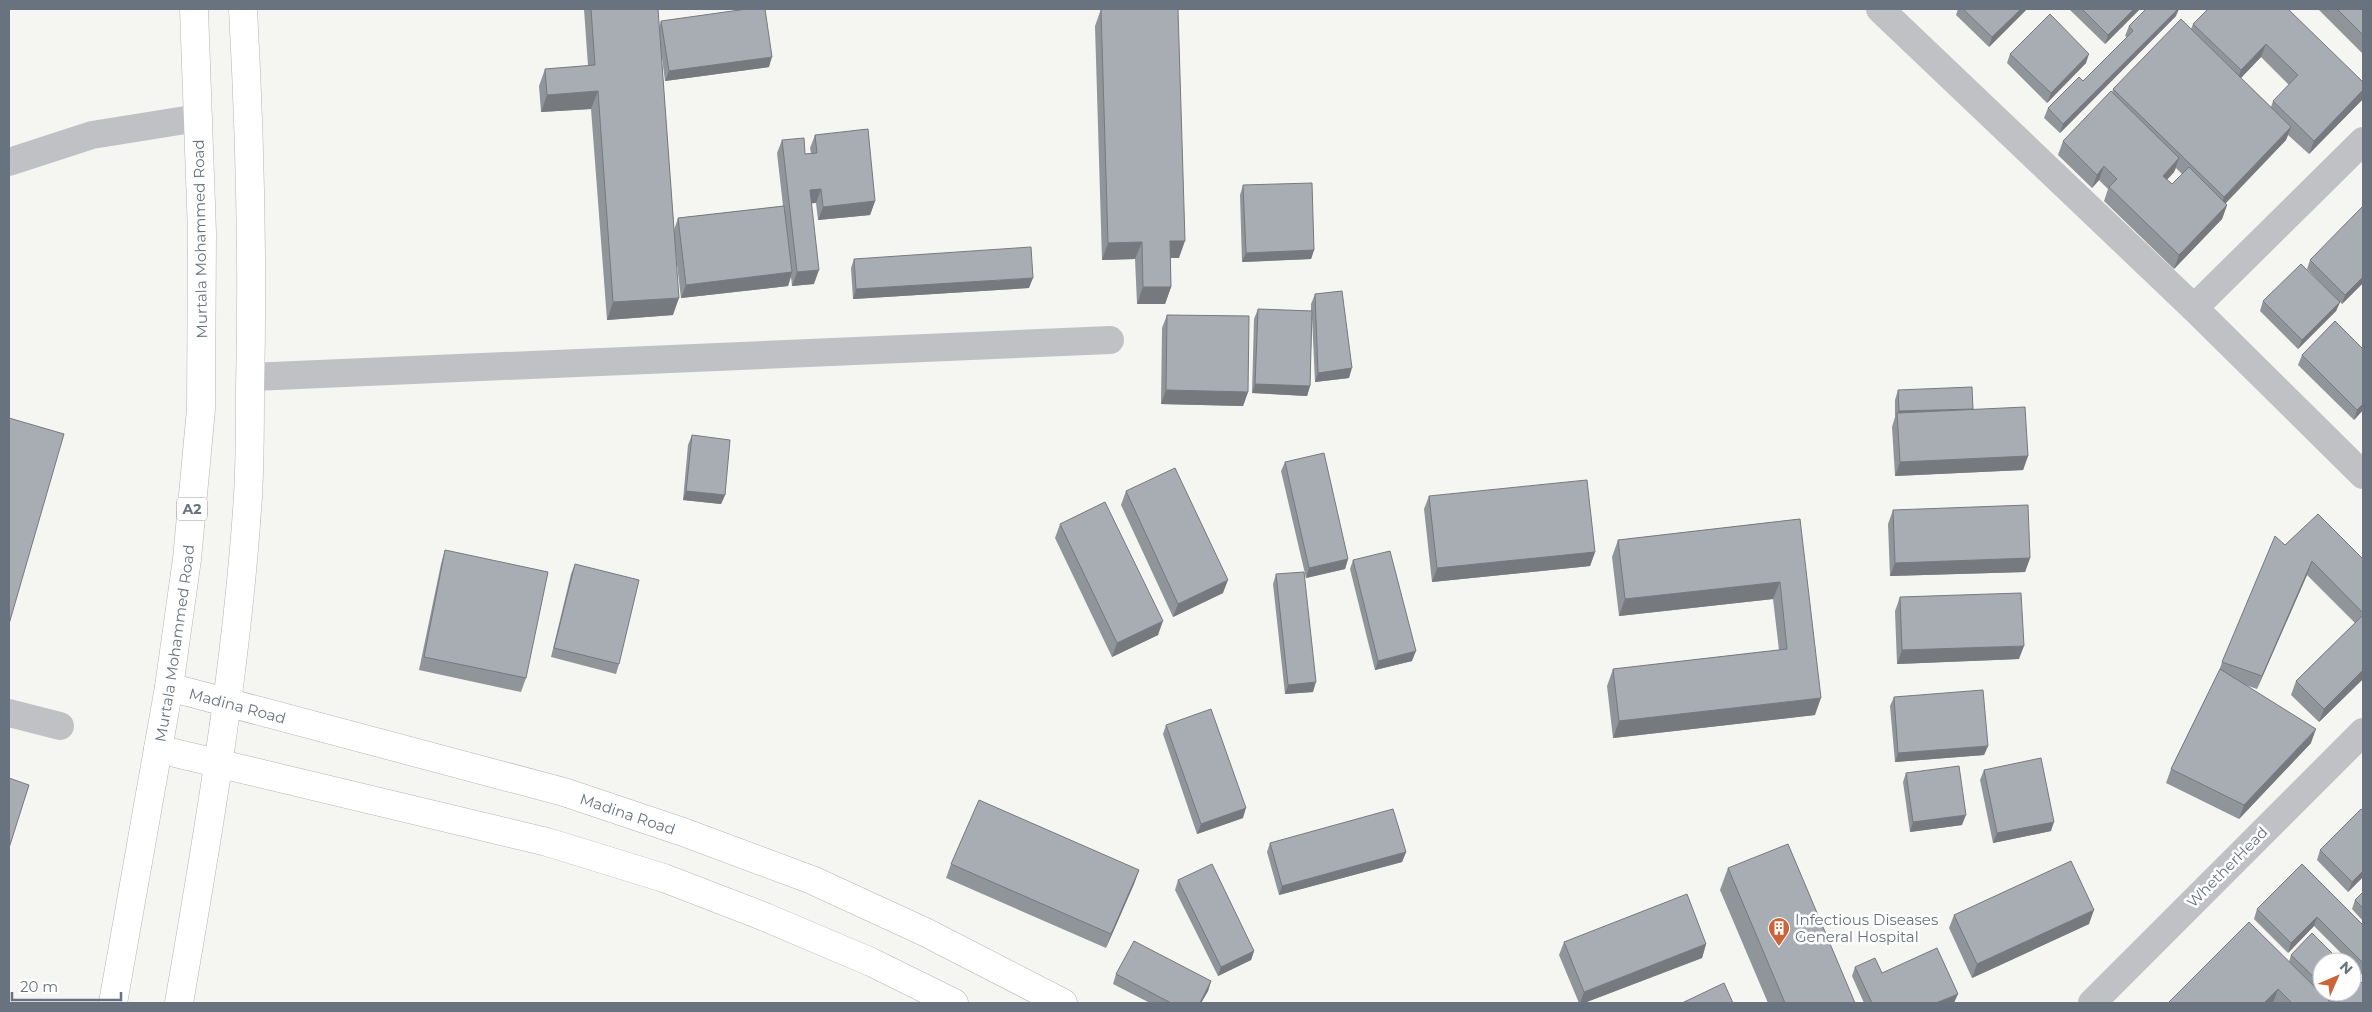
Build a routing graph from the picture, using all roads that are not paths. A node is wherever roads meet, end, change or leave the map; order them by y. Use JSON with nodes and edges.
{"nodes":[{"id":1,"x":194,"y":9,"type":"edge"},
{"id":2,"x":243,"y":9,"type":"edge"},
{"id":3,"x":1881,"y":9,"type":"edge"},
{"id":4,"x":198,"y":118,"type":"junction"},
{"id":5,"x":2363,"y":141,"type":"edge"},
{"id":6,"x":9,"y":162,"type":"edge"},
{"id":7,"x":2194,"y":308,"type":"junction"},
{"id":8,"x":1110,"y":340,"type":"dead end"},
{"id":9,"x":251,"y":377,"type":"junction"},
{"id":10,"x":2363,"y":475,"type":"edge"},
{"id":11,"x":169,"y":687,"type":"junction"},
{"id":12,"x":226,"y":703,"type":"junction"},
{"id":13,"x":9,"y":713,"type":"edge"},
{"id":14,"x":60,"y":726,"type":"dead end"},
{"id":15,"x":2363,"y":732,"type":"edge"},
{"id":16,"x":158,"y":749,"type":"junction"},
{"id":17,"x":217,"y":763,"type":"junction"},
{"id":18,"x":112,"y":1003,"type":"edge"},
{"id":19,"x":179,"y":1003,"type":"edge"},
{"id":20,"x":954,"y":1003,"type":"edge"},
{"id":21,"x":1063,"y":1003,"type":"edge"},
{"id":22,"x":2092,"y":1003,"type":"edge"}],
"edges":[{"from":1,"to":4,"type":"main road","name":"Murtala Mohammed Road","number":"A2"},
{"from":2,"to":9,"type":"main road"},
{"from":3,"to":7,"type":"street"},
{"from":4,"to":6,"type":"street"},
{"from":4,"to":11,"type":"main road","name":"Murtala Mohammed Road","number":"A2"},
{"from":5,"to":7,"type":"street"},
{"from":7,"to":10,"type":"street"},
{"from":8,"to":9,"type":"street"},
{"from":9,"to":12,"type":"main road"},
{"from":11,"to":12,"type":"main road","name":"Madina Road"},
{"from":11,"to":16,"type":"main road","name":"Murtala Mohammed Road","number":"A2"},
{"from":12,"to":17,"type":"main road"},
{"from":12,"to":21,"type":"main road","name":"Madina Road"},
{"from":13,"to":14,"type":"street"},
{"from":15,"to":22,"type":"street","name":"WhetherHead"},
{"from":16,"to":17,"type":"main road"},
{"from":16,"to":18,"type":"main road","name":"Murtala Mohammed Road","number":"A2"},
{"from":17,"to":19,"type":"main road"},
{"from":17,"to":20,"type":"main road"}]}
